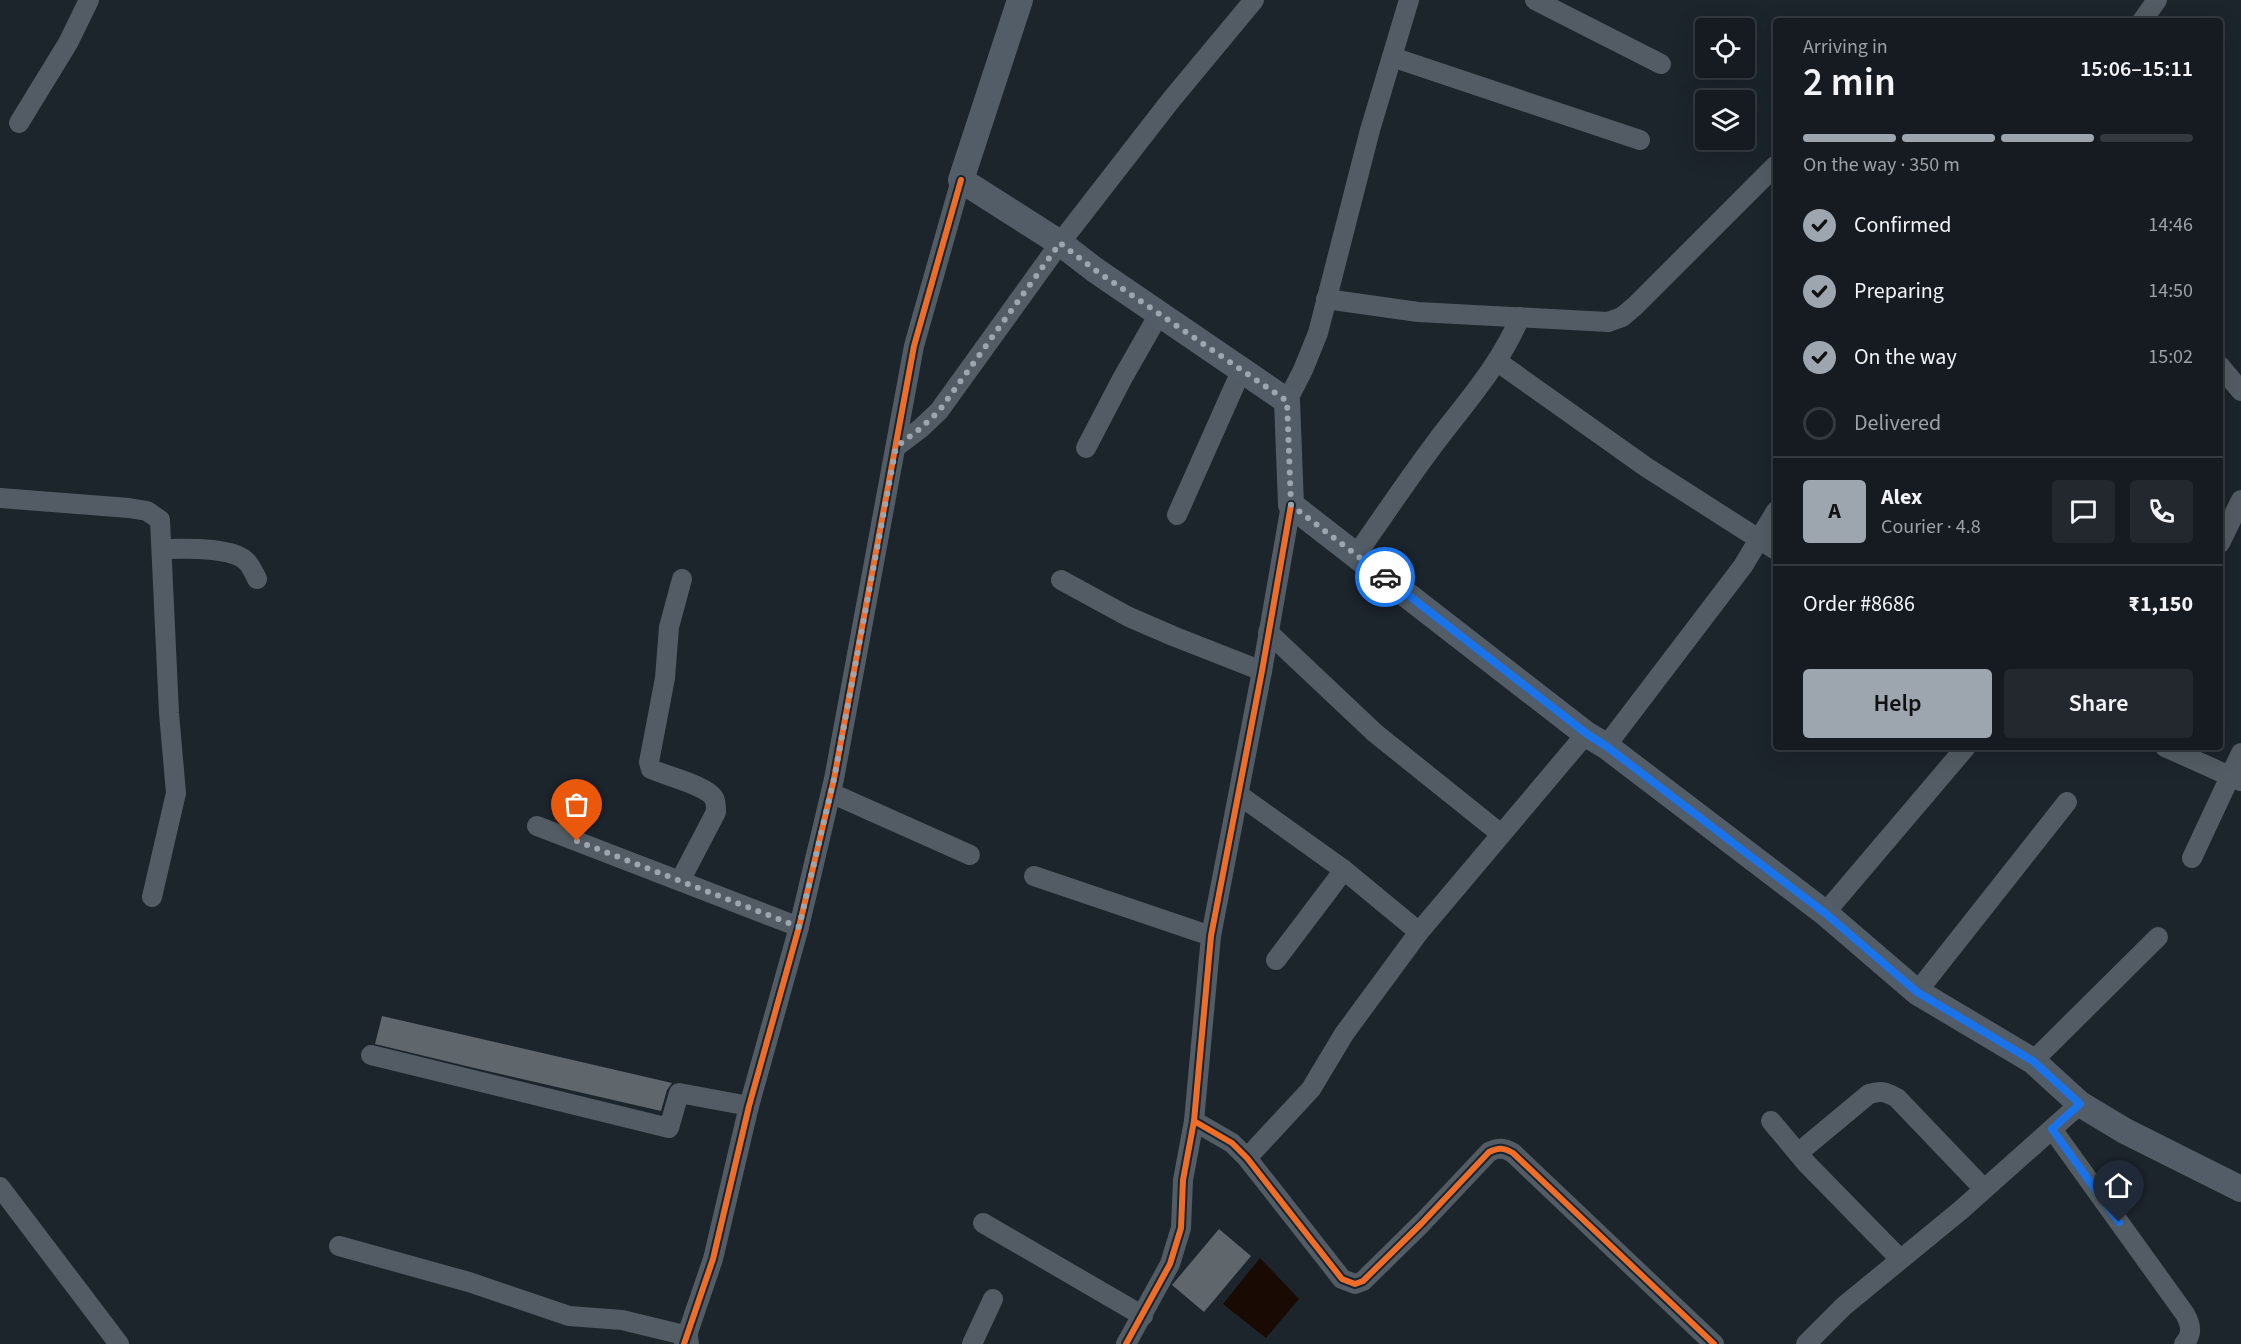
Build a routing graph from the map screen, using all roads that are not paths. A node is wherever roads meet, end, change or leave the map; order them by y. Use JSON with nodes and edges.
{"nodes":[{"id":1,"x":89,"y":0,"type":"edge"},
{"id":2,"x":1020,"y":0,"type":"edge"},
{"id":3,"x":1254,"y":0,"type":"edge"},
{"id":4,"x":1409,"y":0,"type":"edge"},
{"id":5,"x":1535,"y":0,"type":"edge"},
{"id":6,"x":2157,"y":0,"type":"edge"},
{"id":7,"x":2144,"y":18,"type":"edge"},
{"id":8,"x":1392,"y":57,"type":"junction"},
{"id":9,"x":1661,"y":64,"type":"dead end"},
{"id":10,"x":20,"y":123,"type":"dead end"},
{"id":11,"x":1640,"y":140,"type":"dead end"},
{"id":12,"x":1773,"y":168,"type":"edge"},
{"id":13,"x":961,"y":180,"type":"junction"},
{"id":14,"x":1060,"y":243,"type":"junction"},
{"id":15,"x":1326,"y":299,"type":"junction"},
{"id":16,"x":1159,"y":314,"type":"junction"},
{"id":17,"x":1520,"y":317,"type":"junction"},
{"id":18,"x":1498,"y":362,"type":"junction"},
{"id":19,"x":1242,"y":369,"type":"junction"},
{"id":20,"x":2223,"y":370,"type":"edge"},
{"id":21,"x":2241,"y":391,"type":"edge"},
{"id":22,"x":1287,"y":401,"type":"junction"},
{"id":23,"x":896,"y":447,"type":"junction"},
{"id":24,"x":1086,"y":448,"type":"dead end"},
{"id":25,"x":0,"y":498,"type":"edge"},
{"id":26,"x":2241,"y":500,"type":"edge"},
{"id":27,"x":1291,"y":505,"type":"junction"},
{"id":28,"x":1177,"y":515,"type":"dead end"},
{"id":29,"x":1773,"y":516,"type":"edge"},
{"id":30,"x":2223,"y":537,"type":"edge"},
{"id":31,"x":1759,"y":539,"type":"junction"},
{"id":32,"x":1773,"y":548,"type":"edge"},
{"id":33,"x":162,"y":549,"type":"junction"},
{"id":34,"x":1356,"y":555,"type":"junction"},
{"id":35,"x":257,"y":579,"type":"dead end"},
{"id":36,"x":681,"y":579,"type":"dead end"},
{"id":37,"x":1061,"y":580,"type":"dead end"},
{"id":38,"x":1268,"y":633,"type":"junction"},
{"id":39,"x":1262,"y":671,"type":"junction"},
{"id":40,"x":1596,"y":740,"type":"junction"},
{"id":41,"x":1963,"y":750,"type":"edge"},
{"id":42,"x":2172,"y":750,"type":"edge"},
{"id":43,"x":2241,"y":753,"type":"edge"},
{"id":44,"x":2236,"y":778,"type":"edge"},
{"id":45,"x":831,"y":793,"type":"junction"},
{"id":46,"x":1239,"y":795,"type":"junction"},
{"id":47,"x":2067,"y":802,"type":"dead end"},
{"id":48,"x":537,"y":826,"type":"dead end"},
{"id":49,"x":1501,"y":834,"type":"junction"},
{"id":50,"x":970,"y":855,"type":"dead end"},
{"id":51,"x":2192,"y":858,"type":"dead end"},
{"id":52,"x":1344,"y":870,"type":"junction"},
{"id":53,"x":1034,"y":876,"type":"dead end"},
{"id":54,"x":680,"y":881,"type":"junction"},
{"id":55,"x":152,"y":897,"type":"dead end"},
{"id":56,"x":1825,"y":913,"type":"junction"},
{"id":57,"x":799,"y":927,"type":"junction"},
{"id":58,"x":1419,"y":932,"type":"junction"},
{"id":59,"x":1211,"y":936,"type":"junction"},
{"id":60,"x":2158,"y":937,"type":"dead end"},
{"id":61,"x":1276,"y":960,"type":"dead end"},
{"id":62,"x":1917,"y":992,"type":"junction"},
{"id":63,"x":371,"y":1055,"type":"dead end"},
{"id":64,"x":2033,"y":1061,"type":"junction"},
{"id":65,"x":2080,"y":1104,"type":"junction"},
{"id":66,"x":749,"y":1106,"type":"junction"},
{"id":67,"x":1194,"y":1121,"type":"junction"},
{"id":68,"x":1771,"y":1121,"type":"dead end"},
{"id":69,"x":2052,"y":1129,"type":"junction"},
{"id":70,"x":1798,"y":1153,"type":"junction"},
{"id":71,"x":1247,"y":1158,"type":"junction"},
{"id":72,"x":0,"y":1187,"type":"edge"},
{"id":73,"x":1984,"y":1189,"type":"junction"},
{"id":74,"x":2241,"y":1189,"type":"edge"},
{"id":75,"x":983,"y":1223,"type":"dead end"},
{"id":76,"x":339,"y":1246,"type":"dead end"},
{"id":77,"x":1900,"y":1259,"type":"junction"},
{"id":78,"x":993,"y":1299,"type":"dead end"},
{"id":79,"x":1143,"y":1316,"type":"junction"},
{"id":80,"x":687,"y":1341,"type":"edge"},
{"id":81,"x":119,"y":1344,"type":"edge"},
{"id":82,"x":972,"y":1344,"type":"edge"},
{"id":83,"x":1126,"y":1344,"type":"edge"},
{"id":84,"x":1714,"y":1344,"type":"edge"},
{"id":85,"x":1806,"y":1344,"type":"edge"},
{"id":86,"x":2184,"y":1344,"type":"edge"}],
"edges":[{"from":1,"to":10,"type":"street"},
{"from":2,"to":13,"type":"main road"},
{"from":3,"to":14,"type":"street"},
{"from":4,"to":8,"type":"street"},
{"from":5,"to":9,"type":"street"},
{"from":6,"to":7,"type":"street"},
{"from":8,"to":11,"type":"street"},
{"from":8,"to":15,"type":"street"},
{"from":12,"to":17,"type":"street"},
{"from":13,"to":14,"type":"main road"},
{"from":13,"to":23,"type":"street"},
{"from":14,"to":16,"type":"main road"},
{"from":14,"to":23,"type":"street"},
{"from":15,"to":17,"type":"street"},
{"from":15,"to":22,"type":"street"},
{"from":16,"to":19,"type":"main road"},
{"from":16,"to":24,"type":"street"},
{"from":17,"to":18,"type":"street"},
{"from":18,"to":31,"type":"street"},
{"from":18,"to":34,"type":"street"},
{"from":19,"to":22,"type":"main road"},
{"from":19,"to":28,"type":"street"},
{"from":20,"to":21,"type":"street"},
{"from":22,"to":27,"type":"main road"},
{"from":23,"to":45,"type":"street"},
{"from":25,"to":33,"type":"street"},
{"from":26,"to":30,"type":"street"},
{"from":27,"to":34,"type":"main road"},
{"from":27,"to":38,"type":"street"},
{"from":29,"to":31,"type":"street"},
{"from":31,"to":32,"type":"street"},
{"from":31,"to":40,"type":"street"},
{"from":33,"to":35,"type":"street"},
{"from":33,"to":55,"type":"street"},
{"from":34,"to":40,"type":"main road"},
{"from":36,"to":54,"type":"street"},
{"from":37,"to":39,"type":"street"},
{"from":38,"to":39,"type":"street"},
{"from":38,"to":49,"type":"street"},
{"from":39,"to":46,"type":"street"},
{"from":40,"to":49,"type":"street"},
{"from":40,"to":56,"type":"main road"},
{"from":41,"to":56,"type":"street"},
{"from":42,"to":44,"type":"street"},
{"from":43,"to":44,"type":"street"},
{"from":44,"to":51,"type":"street"},
{"from":45,"to":50,"type":"street"},
{"from":45,"to":57,"type":"street"},
{"from":46,"to":52,"type":"street"},
{"from":46,"to":59,"type":"street"},
{"from":47,"to":62,"type":"street"},
{"from":48,"to":54,"type":"street"},
{"from":49,"to":58,"type":"street"},
{"from":52,"to":58,"type":"street"},
{"from":52,"to":61,"type":"street"},
{"from":53,"to":59,"type":"street"},
{"from":54,"to":57,"type":"street"},
{"from":56,"to":62,"type":"main road"},
{"from":57,"to":66,"type":"street"},
{"from":58,"to":71,"type":"street"},
{"from":59,"to":67,"type":"street"},
{"from":60,"to":64,"type":"street"},
{"from":62,"to":64,"type":"main road"},
{"from":63,"to":66,"type":"street"},
{"from":64,"to":65,"type":"main road"},
{"from":65,"to":69,"type":"street"},
{"from":65,"to":74,"type":"main road"},
{"from":66,"to":80,"type":"street"},
{"from":67,"to":71,"type":"street"},
{"from":67,"to":79,"type":"street"},
{"from":68,"to":70,"type":"street"},
{"from":69,"to":73,"type":"street"},
{"from":69,"to":86,"type":"street"},
{"from":70,"to":73,"type":"street"},
{"from":70,"to":77,"type":"street"},
{"from":71,"to":84,"type":"street"},
{"from":72,"to":81,"type":"street"},
{"from":73,"to":77,"type":"street"},
{"from":75,"to":79,"type":"street"},
{"from":76,"to":80,"type":"street"},
{"from":77,"to":85,"type":"street"},
{"from":78,"to":82,"type":"street"},
{"from":79,"to":83,"type":"street"}]}
